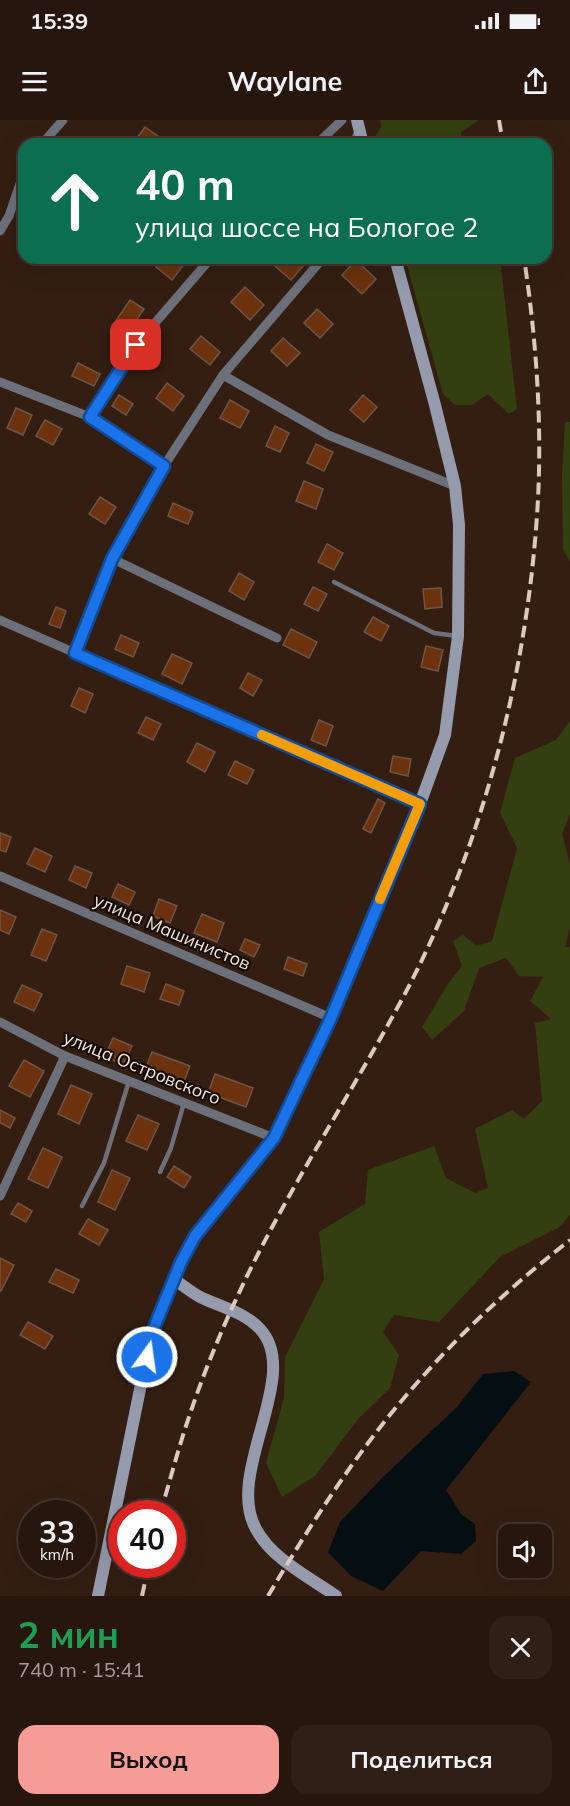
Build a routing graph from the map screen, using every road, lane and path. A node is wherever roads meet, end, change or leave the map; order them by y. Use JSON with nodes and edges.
{"nodes":[{"id":1,"x":63,"y":120,"type":"edge"},
{"id":2,"x":342,"y":120,"type":"edge"},
{"id":3,"x":47,"y":138,"type":"edge"},
{"id":4,"x":323,"y":138,"type":"edge"},
{"id":5,"x":18,"y":190,"type":"edge"},
{"id":6,"x":0,"y":231,"type":"edge"},
{"id":7,"x":206,"y":264,"type":"edge"},
{"id":8,"x":317,"y":264,"type":"edge"},
{"id":9,"x":397,"y":264,"type":"edge"},
{"id":10,"x":223,"y":375,"type":"junction"},
{"id":11,"x":0,"y":382,"type":"edge"},
{"id":12,"x":90,"y":417,"type":"junction"},
{"id":13,"x":164,"y":466,"type":"junction"},
{"id":14,"x":455,"y":486,"type":"junction"},
{"id":15,"x":112,"y":559,"type":"junction"},
{"id":16,"x":334,"y":582,"type":"dead end"},
{"id":17,"x":0,"y":620,"type":"edge"},
{"id":18,"x":458,"y":636,"type":"junction"},
{"id":19,"x":277,"y":638,"type":"dead end"},
{"id":20,"x":75,"y":653,"type":"junction"},
{"id":21,"x":420,"y":804,"type":"junction"},
{"id":22,"x":0,"y":876,"type":"edge"},
{"id":23,"x":331,"y":1018,"type":"junction"},
{"id":24,"x":0,"y":1022,"type":"edge"},
{"id":25,"x":65,"y":1056,"type":"junction"},
{"id":26,"x":129,"y":1081,"type":"junction"},
{"id":27,"x":184,"y":1103,"type":"junction"},
{"id":28,"x":274,"y":1138,"type":"junction"},
{"id":29,"x":160,"y":1172,"type":"dead end"},
{"id":30,"x":0,"y":1196,"type":"edge"},
{"id":31,"x":82,"y":1206,"type":"dead end"},
{"id":32,"x":174,"y":1279,"type":"junction"},
{"id":33,"x":98,"y":1596,"type":"edge"},
{"id":34,"x":336,"y":1596,"type":"edge"}],
"edges":[{"from":1,"to":3,"type":"street"},
{"from":2,"to":4,"type":"street"},
{"from":5,"to":6,"type":"street"},
{"from":7,"to":12,"type":"street"},
{"from":8,"to":10,"type":"street"},
{"from":9,"to":14,"type":"street"},
{"from":10,"to":13,"type":"street"},
{"from":10,"to":14,"type":"street"},
{"from":11,"to":12,"type":"street"},
{"from":12,"to":13,"type":"street"},
{"from":13,"to":15,"type":"street"},
{"from":14,"to":18,"type":"street"},
{"from":15,"to":19,"type":"street"},
{"from":15,"to":20,"type":"street"},
{"from":16,"to":18,"type":"lane"},
{"from":17,"to":20,"type":"street"},
{"from":18,"to":21,"type":"street"},
{"from":20,"to":21,"type":"street"},
{"from":21,"to":23,"type":"street"},
{"from":22,"to":23,"type":"street","name":"улица Машинистов"},
{"from":23,"to":28,"type":"street"},
{"from":24,"to":25,"type":"street","name":"улица Островского"},
{"from":25,"to":26,"type":"street","name":"улица Островского"},
{"from":25,"to":30,"type":"street"},
{"from":26,"to":27,"type":"street","name":"улица Островского"},
{"from":26,"to":31,"type":"lane"},
{"from":27,"to":28,"type":"street","name":"улица Островского"},
{"from":27,"to":29,"type":"lane"},
{"from":28,"to":32,"type":"street"},
{"from":32,"to":33,"type":"street"},
{"from":32,"to":34,"type":"street"}]}
